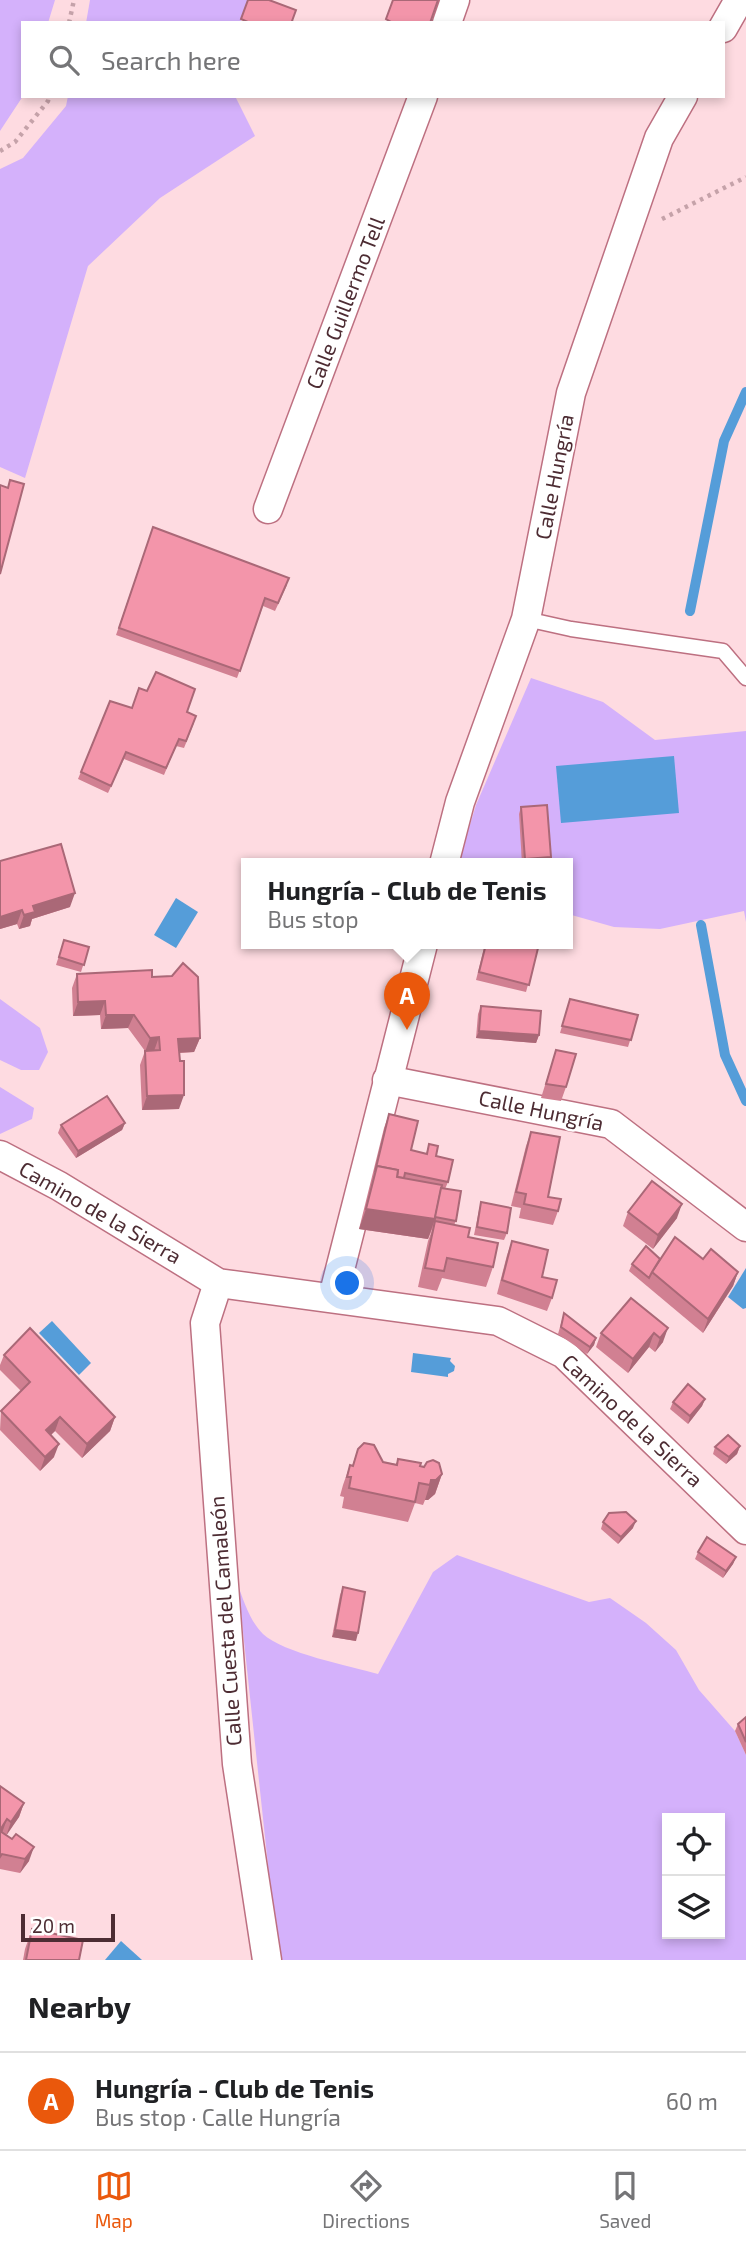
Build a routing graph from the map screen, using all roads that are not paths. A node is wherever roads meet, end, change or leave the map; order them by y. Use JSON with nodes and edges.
{"nodes":[{"id":1,"x":455,"y":0,"type":"edge"},
{"id":2,"x":739,"y":0,"type":"edge"},
{"id":3,"x":448,"y":21,"type":"edge"},
{"id":4,"x":725,"y":24,"type":"edge"},
{"id":5,"x":422,"y":98,"type":"edge"},
{"id":6,"x":683,"y":98,"type":"edge"},
{"id":7,"x":268,"y":509,"type":"dead end"},
{"id":8,"x":526,"y":619,"type":"junction"},
{"id":9,"x":746,"y":678,"type":"edge"},
{"id":10,"x":446,"y":858,"type":"edge"},
{"id":11,"x":422,"y":949,"type":"edge"},
{"id":12,"x":387,"y":1080,"type":"junction"},
{"id":13,"x":0,"y":1155,"type":"edge"},
{"id":14,"x":746,"y":1227,"type":"edge"},
{"id":15,"x":218,"y":1283,"type":"junction"},
{"id":16,"x":333,"y":1297,"type":"junction"},
{"id":17,"x":746,"y":1530,"type":"edge"},
{"id":18,"x":267,"y":1960,"type":"edge"}],
"edges":[{"from":1,"to":3,"type":"street"},
{"from":2,"to":4,"type":"street"},
{"from":5,"to":7,"type":"street","name":"Calle Guillermo Tell"},
{"from":6,"to":8,"type":"street","name":"Calle Hungría"},
{"from":8,"to":9,"type":"lane"},
{"from":8,"to":10,"type":"street","name":"Calle Hungría"},
{"from":11,"to":12,"type":"street"},
{"from":12,"to":14,"type":"street","name":"Calle Hungría"},
{"from":12,"to":16,"type":"street"},
{"from":13,"to":15,"type":"street","name":"Camino de la Sierra"},
{"from":15,"to":16,"type":"street","name":"Camino de la Sierra"},
{"from":15,"to":18,"type":"street","name":"Calle Cuesta del Camaleón"},
{"from":16,"to":17,"type":"street","name":"Camino de la Sierra"}]}
